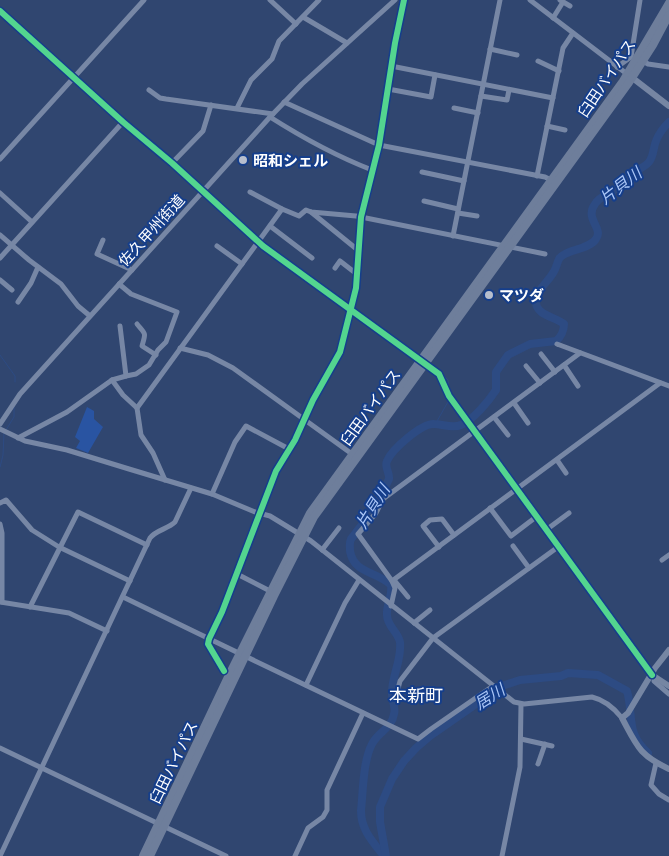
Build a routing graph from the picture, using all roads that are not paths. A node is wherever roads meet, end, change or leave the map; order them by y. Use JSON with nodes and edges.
{"nodes":[{"id":1,"x":144,"y":0,"type":"edge"},
{"id":2,"x":270,"y":0,"type":"edge"},
{"id":3,"x":319,"y":0,"type":"edge"},
{"id":4,"x":395,"y":0,"type":"edge"},
{"id":5,"x":404,"y":0,"type":"edge"},
{"id":6,"x":500,"y":0,"type":"edge"},
{"id":7,"x":530,"y":0,"type":"edge"},
{"id":8,"x":640,"y":0,"type":"edge"},
{"id":9,"x":562,"y":1,"type":"edge"},
{"id":10,"x":669,"y":3,"type":"edge"},
{"id":11,"x":570,"y":6,"type":"dead end"},
{"id":12,"x":0,"y":12,"type":"edge"},
{"id":13,"x":669,"y":15,"type":"edge"},
{"id":14,"x":304,"y":17,"type":"junction"},
{"id":15,"x":553,"y":18,"type":"junction"},
{"id":16,"x":296,"y":24,"type":"junction"},
{"id":17,"x":573,"y":33,"type":"junction"},
{"id":18,"x":347,"y":43,"type":"junction"},
{"id":19,"x":490,"y":49,"type":"junction"},
{"id":20,"x":517,"y":55,"type":"dead end"},
{"id":21,"x":538,"y":61,"type":"dead end"},
{"id":22,"x":643,"y":61,"type":"junction"},
{"id":23,"x":391,"y":66,"type":"junction"},
{"id":24,"x":618,"y":67,"type":"junction"},
{"id":25,"x":669,"y":67,"type":"edge"},
{"id":26,"x":559,"y":71,"type":"junction"},
{"id":27,"x":435,"y":75,"type":"junction"},
{"id":28,"x":629,"y":76,"type":"junction"},
{"id":29,"x":74,"y":78,"type":"junction"},
{"id":30,"x":483,"y":85,"type":"junction"},
{"id":31,"x":388,"y":89,"type":"junction"},
{"id":32,"x":149,"y":90,"type":"dead end"},
{"id":33,"x":509,"y":90,"type":"junction"},
{"id":34,"x":481,"y":96,"type":"junction"},
{"id":35,"x":553,"y":98,"type":"junction"},
{"id":36,"x":284,"y":102,"type":"junction"},
{"id":37,"x":211,"y":105,"type":"junction"},
{"id":38,"x":669,"y":106,"type":"edge"},
{"id":39,"x":237,"y":108,"type":"junction"},
{"id":40,"x":454,"y":108,"type":"dead end"},
{"id":41,"x":478,"y":113,"type":"junction"},
{"id":42,"x":271,"y":116,"type":"junction"},
{"id":43,"x":123,"y":122,"type":"junction"},
{"id":44,"x":547,"y":126,"type":"junction"},
{"id":45,"x":565,"y":130,"type":"dead end"},
{"id":46,"x":379,"y":144,"type":"junction"},
{"id":47,"x":0,"y":159,"type":"edge"},
{"id":48,"x":468,"y":162,"type":"junction"},
{"id":49,"x":172,"y":163,"type":"junction"},
{"id":50,"x":372,"y":170,"type":"junction"},
{"id":51,"x":422,"y":172,"type":"dead end"},
{"id":52,"x":537,"y":176,"type":"junction"},
{"id":53,"x":551,"y":180,"type":"junction"},
{"id":54,"x":464,"y":181,"type":"junction"},
{"id":55,"x":203,"y":190,"type":"junction"},
{"id":56,"x":250,"y":192,"type":"dead end"},
{"id":57,"x":0,"y":193,"type":"edge"},
{"id":58,"x":424,"y":202,"type":"dead end"},
{"id":59,"x":282,"y":209,"type":"junction"},
{"id":60,"x":458,"y":211,"type":"junction"},
{"id":61,"x":311,"y":212,"type":"junction"},
{"id":62,"x":477,"y":216,"type":"dead end"},
{"id":63,"x":361,"y":217,"type":"junction"},
{"id":64,"x":32,"y":222,"type":"junction"},
{"id":65,"x":270,"y":226,"type":"junction"},
{"id":66,"x":0,"y":235,"type":"edge"},
{"id":67,"x":453,"y":236,"type":"junction"},
{"id":68,"x":103,"y":240,"type":"dead end"},
{"id":69,"x":258,"y":241,"type":"junction"},
{"id":70,"x":12,"y":246,"type":"junction"},
{"id":71,"x":217,"y":246,"type":"dead end"},
{"id":72,"x":506,"y":246,"type":"junction"},
{"id":73,"x":359,"y":251,"type":"junction"},
{"id":74,"x":545,"y":254,"type":"dead end"},
{"id":75,"x":0,"y":258,"type":"edge"},
{"id":76,"x":312,"y":258,"type":"dead end"},
{"id":77,"x":242,"y":264,"type":"junction"},
{"id":78,"x":38,"y":267,"type":"junction"},
{"id":79,"x":335,"y":268,"type":"dead end"},
{"id":80,"x":132,"y":270,"type":"junction"},
{"id":81,"x":358,"y":275,"type":"junction"},
{"id":82,"x":0,"y":280,"type":"edge"},
{"id":83,"x":119,"y":284,"type":"junction"},
{"id":84,"x":12,"y":290,"type":"dead end"},
{"id":85,"x":18,"y":302,"type":"dead end"},
{"id":86,"x":351,"y":310,"type":"junction"},
{"id":87,"x":90,"y":316,"type":"junction"},
{"id":88,"x":137,"y":324,"type":"dead end"},
{"id":89,"x":120,"y":326,"type":"dead end"},
{"id":90,"x":557,"y":344,"type":"dead end"},
{"id":91,"x":180,"y":348,"type":"junction"},
{"id":92,"x":541,"y":354,"type":"dead end"},
{"id":93,"x":580,"y":354,"type":"junction"},
{"id":94,"x":156,"y":355,"type":"junction"},
{"id":95,"x":423,"y":362,"type":"junction"},
{"id":96,"x":526,"y":366,"type":"dead end"},
{"id":97,"x":564,"y":366,"type":"junction"},
{"id":98,"x":555,"y":372,"type":"junction"},
{"id":99,"x":126,"y":376,"type":"junction"},
{"id":100,"x":112,"y":380,"type":"junction"},
{"id":101,"x":660,"y":383,"type":"junction"},
{"id":102,"x":540,"y":384,"type":"junction"},
{"id":103,"x":578,"y":386,"type":"dead end"},
{"id":104,"x":669,"y":386,"type":"edge"},
{"id":105,"x":514,"y":402,"type":"junction"},
{"id":106,"x":137,"y":408,"type":"junction"},
{"id":107,"x":494,"y":417,"type":"junction"},
{"id":108,"x":305,"y":419,"type":"junction"},
{"id":109,"x":528,"y":423,"type":"dead end"},
{"id":110,"x":0,"y":424,"type":"edge"},
{"id":111,"x":0,"y":429,"type":"edge"},
{"id":112,"x":474,"y":432,"type":"junction"},
{"id":113,"x":508,"y":435,"type":"dead end"},
{"id":114,"x":18,"y":438,"type":"junction"},
{"id":115,"x":289,"y":449,"type":"junction"},
{"id":116,"x":352,"y":454,"type":"junction"},
{"id":117,"x":557,"y":460,"type":"junction"},
{"id":118,"x":566,"y":473,"type":"dead end"},
{"id":119,"x":165,"y":480,"type":"junction"},
{"id":120,"x":191,"y":488,"type":"junction"},
{"id":121,"x":516,"y":489,"type":"junction"},
{"id":122,"x":212,"y":494,"type":"junction"},
{"id":123,"x":0,"y":503,"type":"edge"},
{"id":124,"x":490,"y":508,"type":"junction"},
{"id":125,"x":260,"y":513,"type":"junction"},
{"id":126,"x":569,"y":513,"type":"dead end"},
{"id":127,"x":536,"y":517,"type":"junction"},
{"id":128,"x":0,"y":524,"type":"edge"},
{"id":129,"x":339,"y":528,"type":"dead end"},
{"id":130,"x":546,"y":530,"type":"junction"},
{"id":131,"x":301,"y":534,"type":"junction"},
{"id":132,"x":454,"y":535,"type":"junction"},
{"id":133,"x":147,"y":545,"type":"junction"},
{"id":134,"x":59,"y":546,"type":"junction"},
{"id":135,"x":513,"y":546,"type":"dead end"},
{"id":136,"x":439,"y":547,"type":"junction"},
{"id":137,"x":558,"y":547,"type":"junction"},
{"id":138,"x":322,"y":550,"type":"junction"},
{"id":139,"x":669,"y":555,"type":"edge"},
{"id":140,"x":662,"y":560,"type":"dead end"},
{"id":141,"x":1,"y":566,"type":"edge"},
{"id":142,"x":529,"y":568,"type":"junction"},
{"id":143,"x":236,"y":574,"type":"junction"},
{"id":144,"x":360,"y":580,"type":"junction"},
{"id":145,"x":393,"y":580,"type":"junction"},
{"id":146,"x":130,"y":581,"type":"junction"},
{"id":147,"x":270,"y":591,"type":"junction"},
{"id":148,"x":123,"y":597,"type":"junction"},
{"id":149,"x":408,"y":597,"type":"dead end"},
{"id":150,"x":1,"y":602,"type":"edge"},
{"id":151,"x":391,"y":605,"type":"junction"},
{"id":152,"x":30,"y":606,"type":"junction"},
{"id":153,"x":430,"y":610,"type":"dead end"},
{"id":154,"x":414,"y":623,"type":"junction"},
{"id":155,"x":107,"y":631,"type":"junction"},
{"id":156,"x":433,"y":638,"type":"junction"},
{"id":157,"x":209,"y":639,"type":"junction"},
{"id":158,"x":669,"y":650,"type":"edge"},
{"id":159,"x":242,"y":656,"type":"junction"},
{"id":160,"x":224,"y":671,"type":"dead end"},
{"id":161,"x":653,"y":676,"type":"junction"},
{"id":162,"x":306,"y":685,"type":"junction"},
{"id":163,"x":669,"y":686,"type":"edge"},
{"id":164,"x":495,"y":688,"type":"junction"},
{"id":165,"x":398,"y":689,"type":"dead end"},
{"id":166,"x":669,"y":694,"type":"edge"},
{"id":167,"x":521,"y":704,"type":"junction"},
{"id":168,"x":363,"y":713,"type":"junction"},
{"id":169,"x":627,"y":713,"type":"junction"},
{"id":170,"x":521,"y":739,"type":"junction"},
{"id":171,"x":545,"y":744,"type":"junction"},
{"id":172,"x":552,"y":746,"type":"dead end"},
{"id":173,"x":0,"y":748,"type":"edge"},
{"id":174,"x":656,"y":763,"type":"junction"},
{"id":175,"x":538,"y":764,"type":"dead end"},
{"id":176,"x":42,"y":768,"type":"junction"},
{"id":177,"x":669,"y":769,"type":"edge"},
{"id":178,"x":669,"y":800,"type":"edge"},
{"id":179,"x":162,"y":825,"type":"junction"},
{"id":180,"x":0,"y":856,"type":"edge"},
{"id":181,"x":143,"y":856,"type":"edge"},
{"id":182,"x":150,"y":856,"type":"edge"},
{"id":183,"x":226,"y":856,"type":"edge"},
{"id":184,"x":295,"y":856,"type":"edge"},
{"id":185,"x":502,"y":856,"type":"edge"}],
"edges":[{"from":1,"to":29,"type":"street"},
{"from":2,"to":16,"type":"street"},
{"from":3,"to":14,"type":"street"},
{"from":4,"to":18,"type":"street","name":"佐久甲州街道"},
{"from":5,"to":23,"type":"street"},
{"from":6,"to":19,"type":"street"},
{"from":7,"to":15,"type":"street"},
{"from":8,"to":24,"type":"street"},
{"from":9,"to":11,"type":"street"},
{"from":9,"to":15,"type":"street"},
{"from":10,"to":28,"type":"highway","name":"臼田バイパス"},
{"from":12,"to":29,"type":"street"},
{"from":13,"to":22,"type":"highway","name":"臼田バイパス"},
{"from":14,"to":16,"type":"street"},
{"from":14,"to":18,"type":"street"},
{"from":15,"to":17,"type":"street"},
{"from":16,"to":39,"type":"street"},
{"from":17,"to":24,"type":"street"},
{"from":17,"to":26,"type":"street"},
{"from":18,"to":36,"type":"street","name":"佐久甲州街道"},
{"from":19,"to":20,"type":"street"},
{"from":19,"to":30,"type":"street"},
{"from":21,"to":26,"type":"street"},
{"from":22,"to":25,"type":"street"},
{"from":22,"to":28,"type":"highway","name":"臼田バイパス"},
{"from":23,"to":27,"type":"street"},
{"from":23,"to":31,"type":"street"},
{"from":24,"to":28,"type":"street"},
{"from":26,"to":35,"type":"street"},
{"from":27,"to":30,"type":"street"},
{"from":27,"to":31,"type":"street"},
{"from":28,"to":38,"type":"main road"},
{"from":28,"to":53,"type":"highway","name":"臼田バイパス"},
{"from":28,"to":72,"type":"highway","name":"臼田バイパス"},
{"from":29,"to":43,"type":"street"},
{"from":29,"to":47,"type":"street"},
{"from":30,"to":33,"type":"street"},
{"from":30,"to":34,"type":"street"},
{"from":31,"to":46,"type":"street"},
{"from":32,"to":37,"type":"street"},
{"from":33,"to":34,"type":"street"},
{"from":33,"to":35,"type":"street"},
{"from":34,"to":41,"type":"street"},
{"from":35,"to":44,"type":"street"},
{"from":36,"to":42,"type":"street","name":"佐久甲州街道"},
{"from":36,"to":46,"type":"street"},
{"from":37,"to":39,"type":"street"},
{"from":37,"to":49,"type":"street"},
{"from":39,"to":42,"type":"street"},
{"from":40,"to":41,"type":"street"},
{"from":41,"to":48,"type":"street"},
{"from":42,"to":50,"type":"street"},
{"from":42,"to":55,"type":"street","name":"佐久甲州街道"},
{"from":43,"to":49,"type":"street"},
{"from":43,"to":64,"type":"street"},
{"from":44,"to":45,"type":"street"},
{"from":44,"to":52,"type":"street"},
{"from":46,"to":48,"type":"street"},
{"from":46,"to":50,"type":"street"},
{"from":48,"to":52,"type":"street"},
{"from":48,"to":54,"type":"street"},
{"from":49,"to":55,"type":"street"},
{"from":50,"to":63,"type":"street"},
{"from":51,"to":54,"type":"street"},
{"from":52,"to":53,"type":"street"},
{"from":53,"to":72,"type":"highway","name":"臼田バイパス"},
{"from":54,"to":60,"type":"street"},
{"from":55,"to":69,"type":"street"},
{"from":55,"to":80,"type":"street","name":"佐久甲州街道"},
{"from":56,"to":59,"type":"street"},
{"from":57,"to":64,"type":"street"},
{"from":58,"to":60,"type":"street"},
{"from":59,"to":61,"type":"street"},
{"from":59,"to":65,"type":"street"},
{"from":60,"to":62,"type":"street"},
{"from":60,"to":67,"type":"street"},
{"from":61,"to":63,"type":"street"},
{"from":61,"to":73,"type":"street"},
{"from":63,"to":67,"type":"street"},
{"from":63,"to":73,"type":"street"},
{"from":64,"to":70,"type":"street"},
{"from":65,"to":69,"type":"street"},
{"from":65,"to":76,"type":"street"},
{"from":66,"to":70,"type":"street"},
{"from":67,"to":72,"type":"street"},
{"from":68,"to":80,"type":"street"},
{"from":69,"to":77,"type":"street"},
{"from":69,"to":86,"type":"street"},
{"from":70,"to":75,"type":"street"},
{"from":70,"to":78,"type":"street"},
{"from":71,"to":77,"type":"street"},
{"from":72,"to":74,"type":"street"},
{"from":72,"to":95,"type":"highway","name":"臼田バイパス"},
{"from":73,"to":81,"type":"street"},
{"from":77,"to":91,"type":"street"},
{"from":78,"to":85,"type":"street"},
{"from":78,"to":87,"type":"street"},
{"from":79,"to":81,"type":"street"},
{"from":80,"to":83,"type":"street","name":"佐久甲州街道"},
{"from":81,"to":86,"type":"street"},
{"from":82,"to":84,"type":"street"},
{"from":83,"to":87,"type":"street","name":"佐久甲州街道"},
{"from":83,"to":94,"type":"street"},
{"from":86,"to":95,"type":"street"},
{"from":86,"to":108,"type":"street"},
{"from":87,"to":110,"type":"street","name":"佐久甲州街道"},
{"from":88,"to":94,"type":"street"},
{"from":89,"to":99,"type":"street"},
{"from":90,"to":93,"type":"street"},
{"from":91,"to":106,"type":"street"},
{"from":91,"to":108,"type":"street"},
{"from":92,"to":98,"type":"street"},
{"from":93,"to":97,"type":"street"},
{"from":93,"to":101,"type":"street"},
{"from":94,"to":99,"type":"street"},
{"from":95,"to":112,"type":"street"},
{"from":95,"to":116,"type":"highway","name":"臼田バイパス"},
{"from":95,"to":131,"type":"highway","name":"臼田バイパス"},
{"from":96,"to":102,"type":"street"},
{"from":97,"to":98,"type":"street"},
{"from":97,"to":103,"type":"street"},
{"from":98,"to":102,"type":"street"},
{"from":99,"to":100,"type":"street"},
{"from":100,"to":106,"type":"street"},
{"from":100,"to":114,"type":"street"},
{"from":101,"to":104,"type":"street"},
{"from":101,"to":117,"type":"street"},
{"from":102,"to":105,"type":"street"},
{"from":105,"to":107,"type":"street"},
{"from":105,"to":109,"type":"street"},
{"from":106,"to":119,"type":"street"},
{"from":107,"to":112,"type":"street"},
{"from":107,"to":113,"type":"street"},
{"from":108,"to":115,"type":"street"},
{"from":108,"to":116,"type":"street"},
{"from":111,"to":114,"type":"street"},
{"from":112,"to":121,"type":"street"},
{"from":112,"to":145,"type":"street"},
{"from":114,"to":119,"type":"street"},
{"from":115,"to":122,"type":"street"},
{"from":115,"to":125,"type":"street"},
{"from":116,"to":131,"type":"highway","name":"臼田バイパス"},
{"from":117,"to":118,"type":"street"},
{"from":117,"to":121,"type":"street"},
{"from":119,"to":120,"type":"street"},
{"from":120,"to":122,"type":"street"},
{"from":120,"to":133,"type":"street"},
{"from":121,"to":124,"type":"street"},
{"from":121,"to":127,"type":"street"},
{"from":122,"to":125,"type":"street"},
{"from":123,"to":134,"type":"street"},
{"from":124,"to":127,"type":"street"},
{"from":124,"to":132,"type":"street"},
{"from":125,"to":131,"type":"street"},
{"from":125,"to":143,"type":"street"},
{"from":126,"to":130,"type":"street"},
{"from":127,"to":130,"type":"street"},
{"from":128,"to":141,"type":"street"},
{"from":129,"to":138,"type":"street"},
{"from":130,"to":137,"type":"street"},
{"from":131,"to":138,"type":"street"},
{"from":131,"to":147,"type":"highway","name":"臼田バイパス"},
{"from":131,"to":159,"type":"highway","name":"臼田バイパス"},
{"from":132,"to":136,"type":"street"},
{"from":132,"to":136,"type":"street"},
{"from":133,"to":134,"type":"street"},
{"from":133,"to":146,"type":"street"},
{"from":134,"to":146,"type":"street"},
{"from":134,"to":152,"type":"street"},
{"from":135,"to":142,"type":"street"},
{"from":136,"to":145,"type":"street"},
{"from":137,"to":142,"type":"street"},
{"from":137,"to":161,"type":"street"},
{"from":138,"to":144,"type":"street"},
{"from":139,"to":140,"type":"street"},
{"from":141,"to":150,"type":"street"},
{"from":142,"to":156,"type":"street"},
{"from":143,"to":147,"type":"street"},
{"from":143,"to":157,"type":"street"},
{"from":144,"to":151,"type":"street"},
{"from":144,"to":162,"type":"street"},
{"from":145,"to":149,"type":"street"},
{"from":145,"to":151,"type":"street"},
{"from":146,"to":148,"type":"street"},
{"from":147,"to":159,"type":"highway","name":"臼田バイパス"},
{"from":148,"to":155,"type":"street"},
{"from":148,"to":157,"type":"street"},
{"from":150,"to":152,"type":"street"},
{"from":151,"to":154,"type":"street"},
{"from":152,"to":155,"type":"street"},
{"from":153,"to":154,"type":"street"},
{"from":154,"to":156,"type":"street"},
{"from":155,"to":176,"type":"street"},
{"from":156,"to":164,"type":"street"},
{"from":156,"to":165,"type":"street"},
{"from":157,"to":159,"type":"street"},
{"from":157,"to":160,"type":"street"},
{"from":158,"to":161,"type":"main road"},
{"from":159,"to":162,"type":"street"},
{"from":159,"to":179,"type":"highway","name":"臼田バイパス"},
{"from":161,"to":163,"type":"main road"},
{"from":161,"to":166,"type":"street"},
{"from":161,"to":169,"type":"main road"},
{"from":162,"to":168,"type":"street"},
{"from":164,"to":167,"type":"street"},
{"from":164,"to":168,"type":"street"},
{"from":167,"to":169,"type":"street"},
{"from":167,"to":170,"type":"street"},
{"from":168,"to":184,"type":"street"},
{"from":169,"to":174,"type":"main road"},
{"from":170,"to":171,"type":"street"},
{"from":170,"to":185,"type":"street"},
{"from":171,"to":172,"type":"street"},
{"from":171,"to":175,"type":"street"},
{"from":173,"to":176,"type":"street"},
{"from":174,"to":177,"type":"main road"},
{"from":174,"to":178,"type":"street"},
{"from":176,"to":179,"type":"street"},
{"from":176,"to":180,"type":"street"},
{"from":179,"to":181,"type":"highway","name":"臼田バイパス"},
{"from":179,"to":182,"type":"highway","name":"臼田バイパス"},
{"from":179,"to":183,"type":"street"}]}
